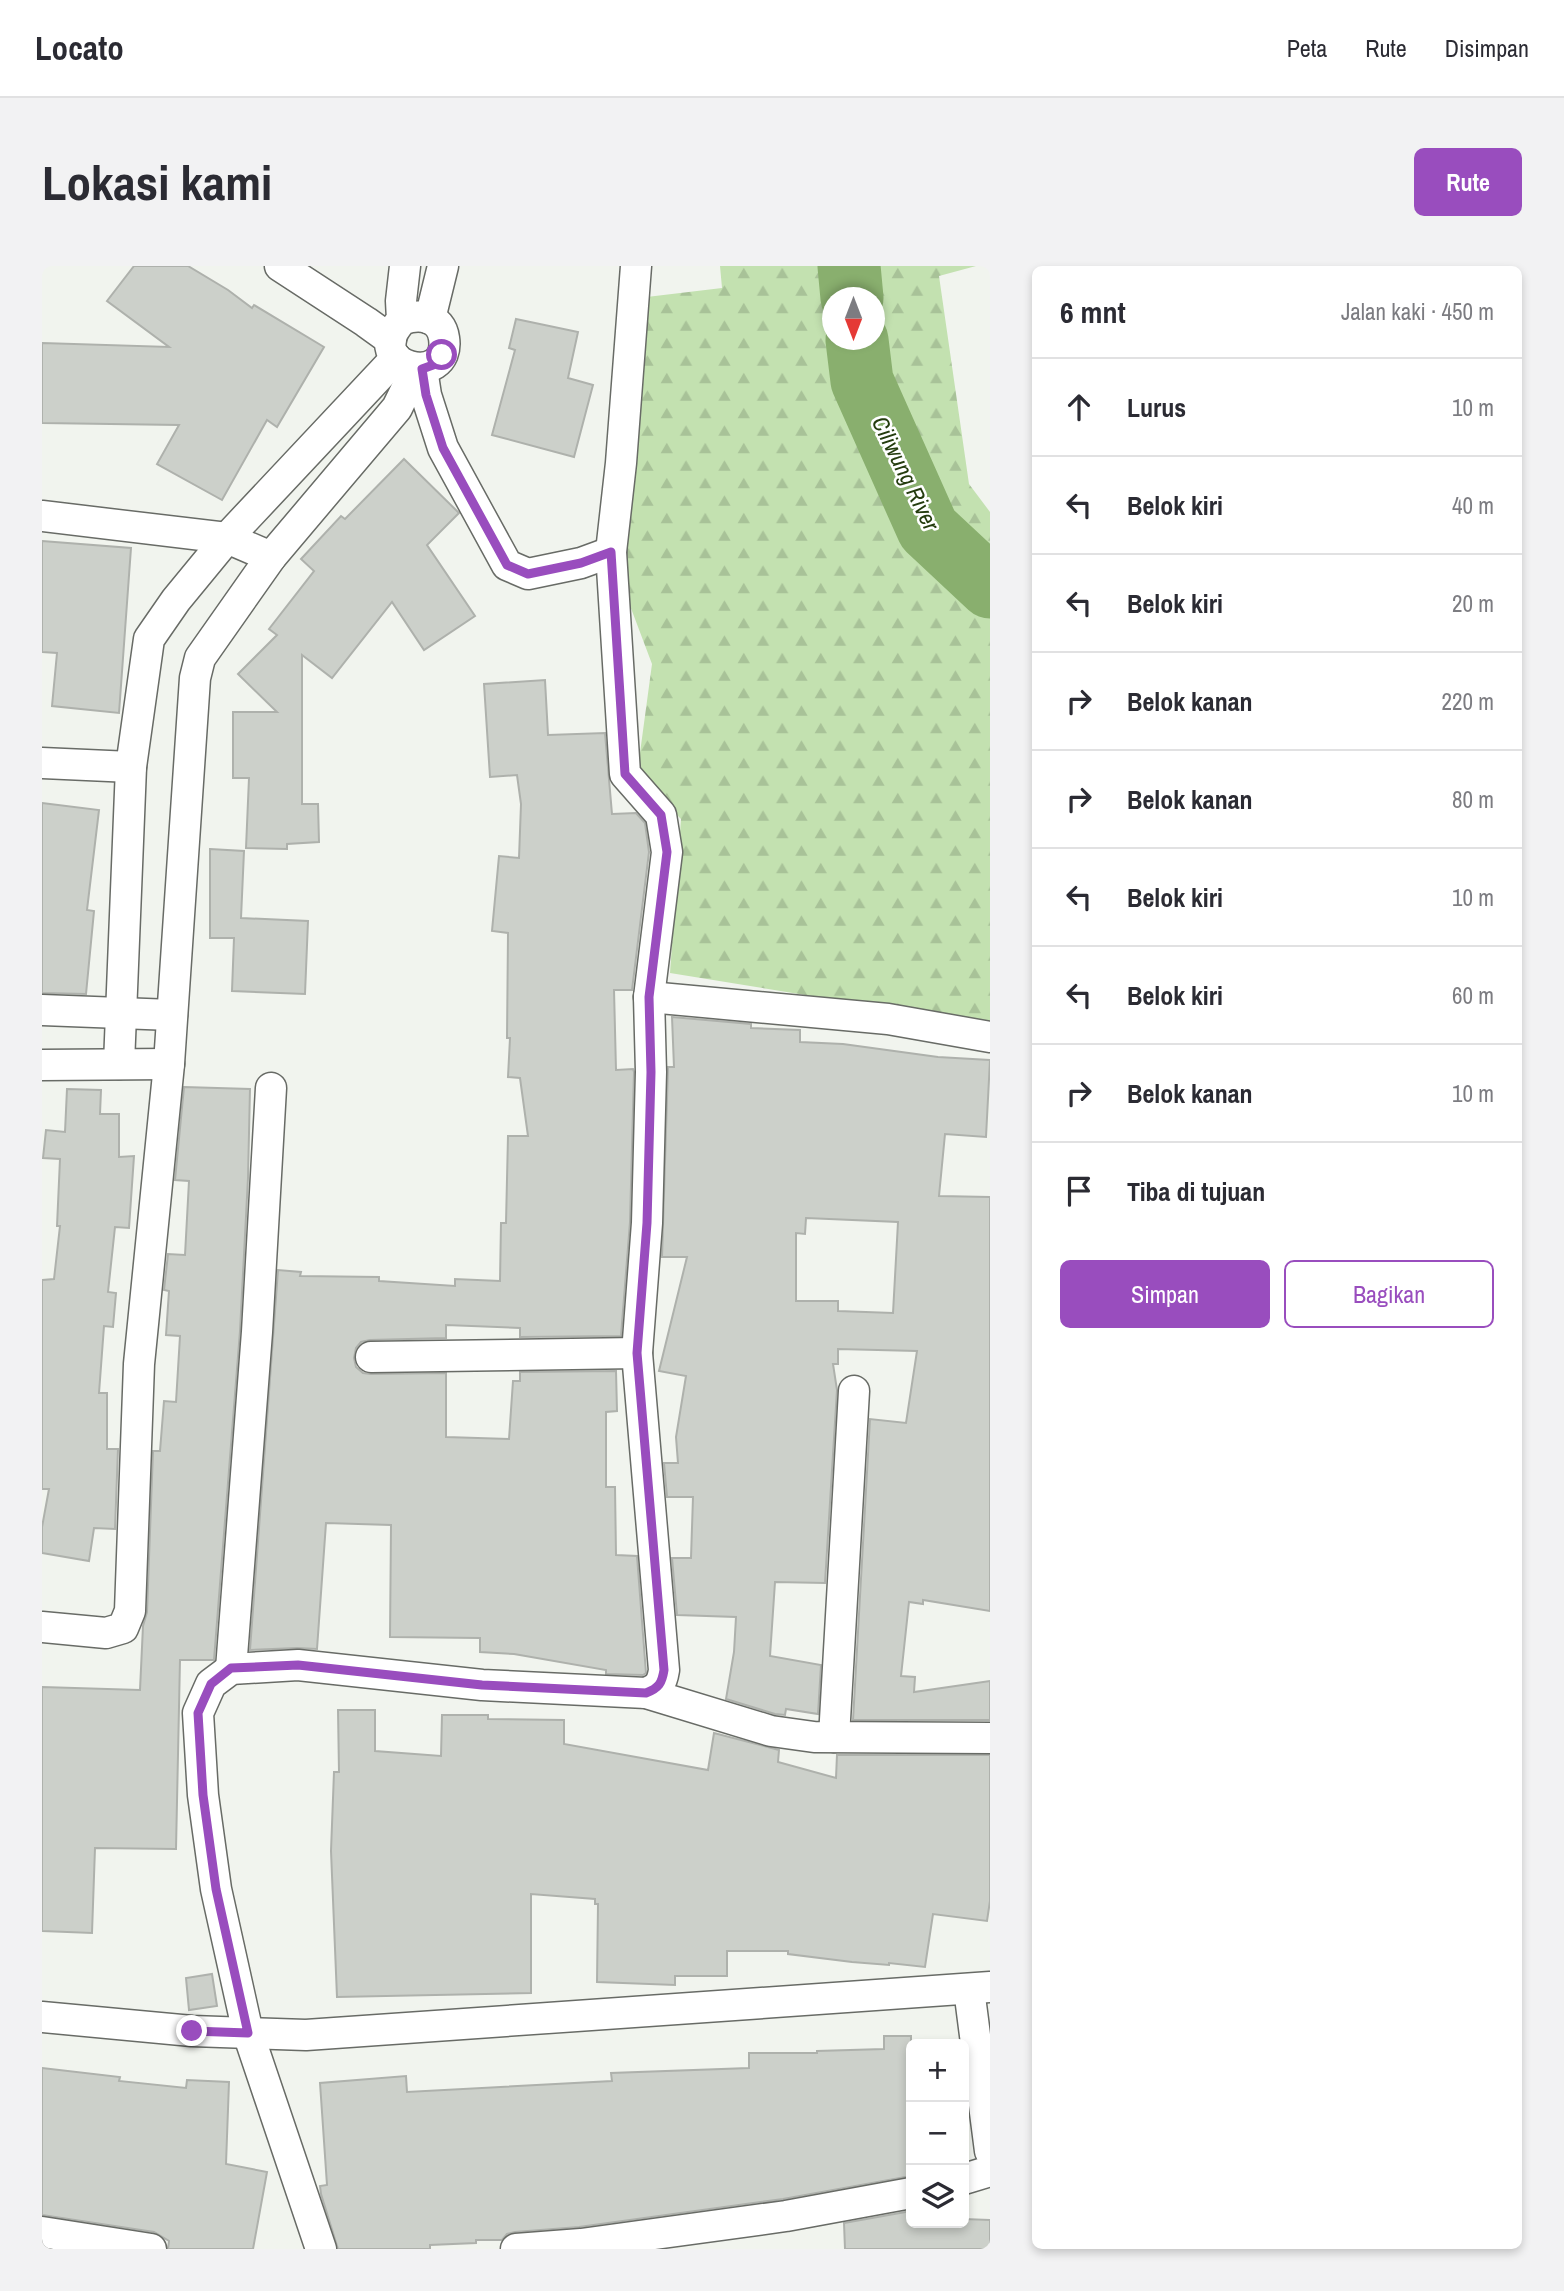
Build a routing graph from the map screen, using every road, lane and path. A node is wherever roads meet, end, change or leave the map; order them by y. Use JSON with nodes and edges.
{"nodes":[{"id":1,"x":280,"y":266,"type":"edge"},
{"id":2,"x":405,"y":266,"type":"edge"},
{"id":3,"x":443,"y":266,"type":"edge"},
{"id":4,"x":636,"y":266,"type":"edge"},
{"id":5,"x":409,"y":346,"type":"junction"},
{"id":6,"x":42,"y":516,"type":"edge"},
{"id":7,"x":227,"y":538,"type":"junction"},
{"id":8,"x":611,"y":552,"type":"junction"},
{"id":9,"x":271,"y":557,"type":"junction"},
{"id":10,"x":42,"y":762,"type":"edge"},
{"id":11,"x":131,"y":767,"type":"junction"},
{"id":12,"x":649,"y":997,"type":"junction"},
{"id":13,"x":42,"y":1010,"type":"edge"},
{"id":14,"x":121,"y":1012,"type":"junction"},
{"id":15,"x":172,"y":1015,"type":"junction"},
{"id":16,"x":990,"y":1037,"type":"edge"},
{"id":17,"x":119,"y":1064,"type":"junction"},
{"id":18,"x":169,"y":1064,"type":"junction"},
{"id":19,"x":42,"y":1065,"type":"edge"},
{"id":20,"x":271,"y":1088,"type":"dead end"},
{"id":21,"x":637,"y":1353,"type":"junction"},
{"id":22,"x":371,"y":1357,"type":"dead end"},
{"id":23,"x":854,"y":1391,"type":"dead end"},
{"id":24,"x":42,"y":1627,"type":"edge"},
{"id":25,"x":231,"y":1668,"type":"junction"},
{"id":26,"x":646,"y":1693,"type":"junction"},
{"id":27,"x":834,"y":1737,"type":"junction"},
{"id":28,"x":990,"y":1738,"type":"edge"},
{"id":29,"x":980,"y":1988,"type":"edge"},
{"id":30,"x":42,"y":2017,"type":"edge"},
{"id":31,"x":248,"y":2033,"type":"junction"},
{"id":32,"x":990,"y":2151,"type":"edge"},
{"id":33,"x":990,"y":2171,"type":"edge"},
{"id":34,"x":969,"y":2177,"type":"edge"},
{"id":35,"x":906,"y":2194,"type":"edge"},
{"id":36,"x":42,"y":2232,"type":"edge"},
{"id":37,"x":151,"y":2249,"type":"edge"},
{"id":38,"x":321,"y":2249,"type":"edge"},
{"id":39,"x":516,"y":2249,"type":"edge"}],
"edges":[{"from":1,"to":5,"type":"street"},
{"from":2,"to":5,"type":"street"},
{"from":3,"to":5,"type":"street"},
{"from":4,"to":8,"type":"street"},
{"from":5,"to":7,"type":"street"},
{"from":5,"to":8,"type":"street"},
{"from":5,"to":9,"type":"street"},
{"from":6,"to":7,"type":"street"},
{"from":7,"to":9,"type":"street"},
{"from":7,"to":11,"type":"street"},
{"from":8,"to":12,"type":"street"},
{"from":9,"to":15,"type":"street"},
{"from":10,"to":11,"type":"street"},
{"from":11,"to":14,"type":"street"},
{"from":12,"to":16,"type":"street"},
{"from":12,"to":21,"type":"street"},
{"from":13,"to":14,"type":"street"},
{"from":14,"to":15,"type":"street"},
{"from":14,"to":17,"type":"street"},
{"from":15,"to":18,"type":"street"},
{"from":17,"to":18,"type":"street"},
{"from":17,"to":19,"type":"street"},
{"from":18,"to":24,"type":"street"},
{"from":20,"to":25,"type":"street"},
{"from":21,"to":22,"type":"street"},
{"from":21,"to":26,"type":"street"},
{"from":23,"to":27,"type":"street"},
{"from":25,"to":26,"type":"street"},
{"from":25,"to":31,"type":"street"},
{"from":26,"to":27,"type":"street"},
{"from":27,"to":28,"type":"street"},
{"from":29,"to":31,"type":"street"},
{"from":29,"to":32,"type":"street"},
{"from":30,"to":31,"type":"street"},
{"from":31,"to":38,"type":"street"},
{"from":33,"to":34,"type":"street"},
{"from":35,"to":39,"type":"street"},
{"from":36,"to":37,"type":"street"}]}
